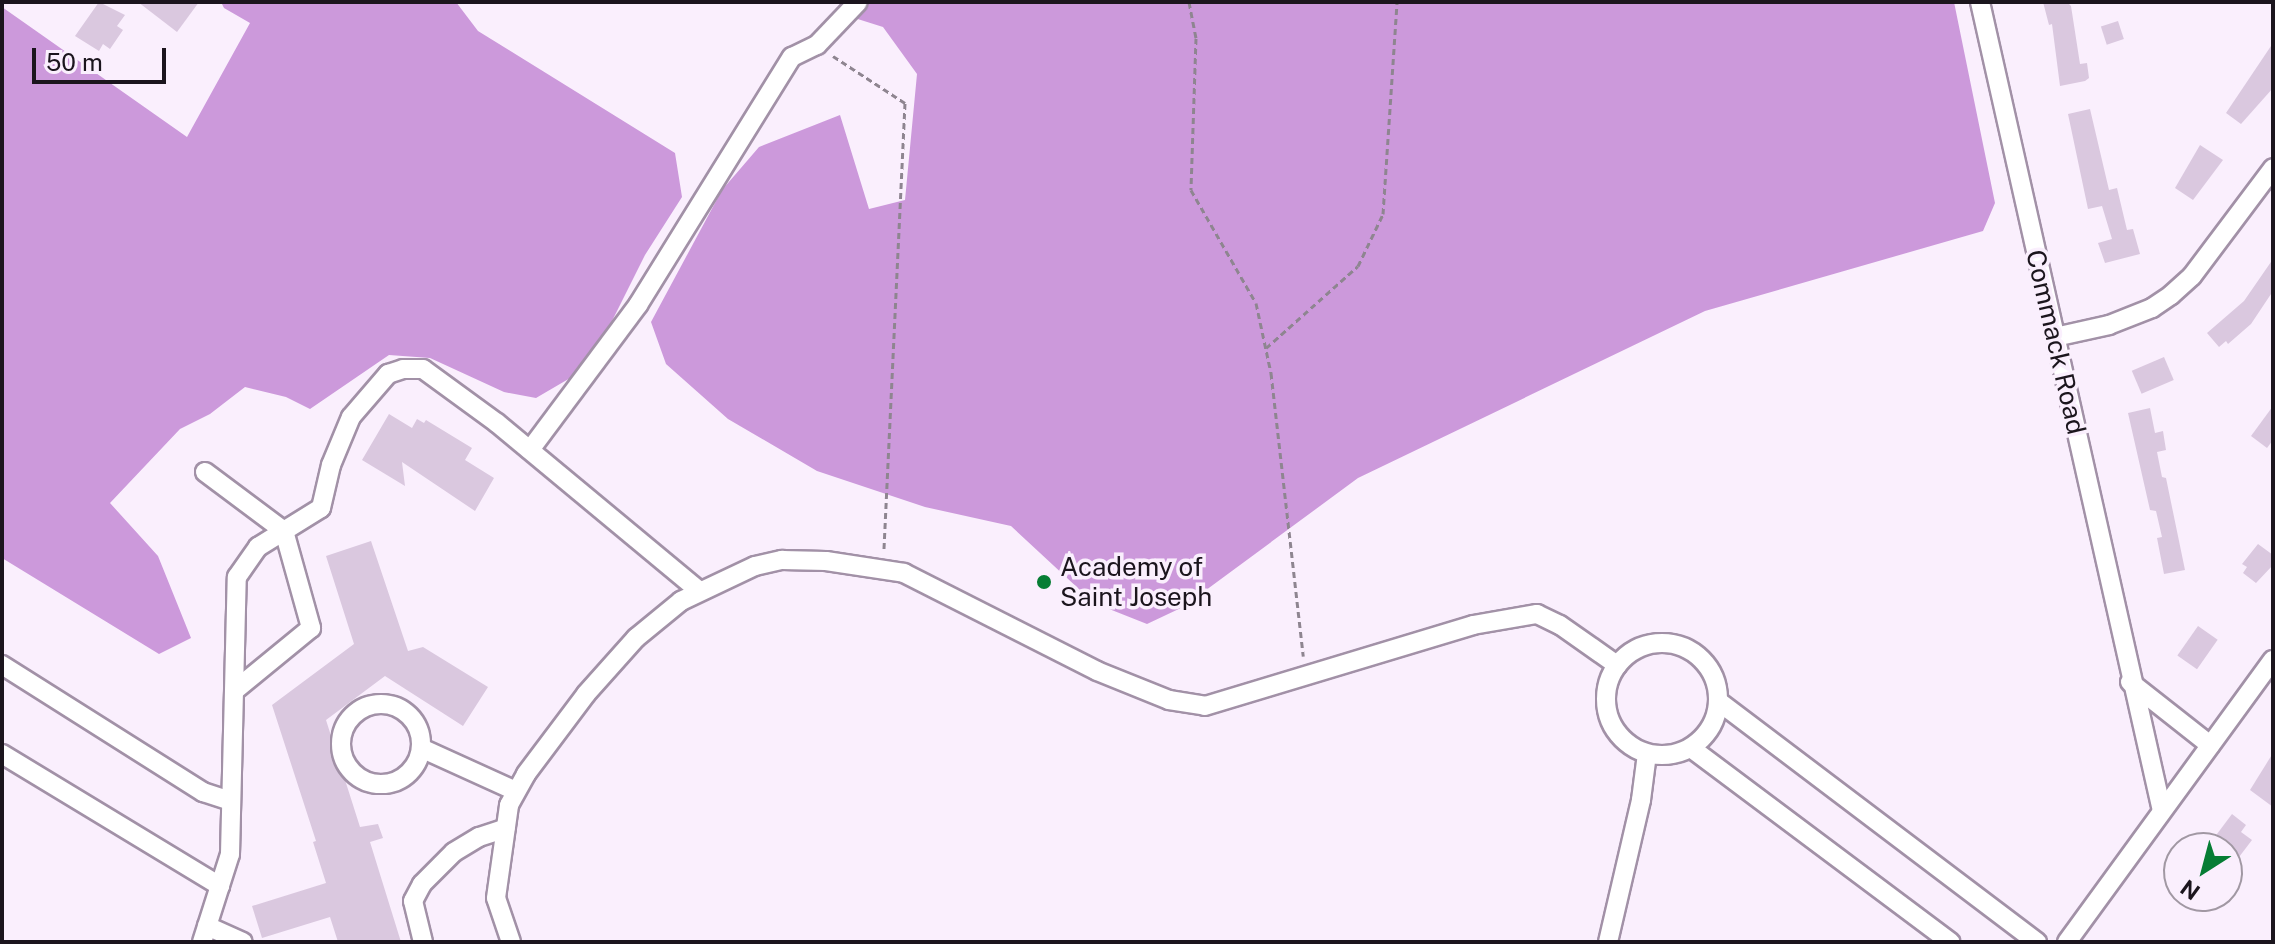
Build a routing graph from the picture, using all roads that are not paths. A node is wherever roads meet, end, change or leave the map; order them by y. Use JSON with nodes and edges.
{"nodes":[{"id":1,"x":858,"y":2,"type":"edge"},
{"id":2,"x":1980,"y":2,"type":"edge"},
{"id":3,"x":2273,"y":168,"type":"edge"},
{"id":4,"x":2055,"y":337,"type":"junction"},
{"id":5,"x":530,"y":450,"type":"junction"},
{"id":6,"x":205,"y":472,"type":"dead end"},
{"id":7,"x":284,"y":531,"type":"junction"},
{"id":8,"x":699,"y":591,"type":"junction"},
{"id":9,"x":2273,"y":660,"type":"edge"},
{"id":10,"x":2,"y":665,"type":"edge"},
{"id":11,"x":1617,"y":665,"type":"junction"},
{"id":12,"x":2130,"y":682,"type":"junction"},
{"id":13,"x":234,"y":691,"type":"junction"},
{"id":14,"x":1718,"y":701,"type":"junction"},
{"id":15,"x":2210,"y":745,"type":"junction"},
{"id":16,"x":421,"y":748,"type":"junction"},
{"id":17,"x":1691,"y":748,"type":"junction"},
{"id":18,"x":2,"y":754,"type":"edge"},
{"id":19,"x":1647,"y":754,"type":"junction"},
{"id":20,"x":516,"y":791,"type":"junction"},
{"id":21,"x":231,"y":801,"type":"junction"},
{"id":22,"x":2162,"y":811,"type":"junction"},
{"id":23,"x":506,"y":828,"type":"junction"},
{"id":24,"x":220,"y":886,"type":"junction"},
{"id":25,"x":204,"y":934,"type":"edge"},
{"id":26,"x":243,"y":942,"type":"edge"},
{"id":27,"x":423,"y":942,"type":"edge"},
{"id":28,"x":511,"y":942,"type":"edge"},
{"id":29,"x":1608,"y":942,"type":"edge"},
{"id":30,"x":1950,"y":942,"type":"edge"},
{"id":31,"x":2037,"y":942,"type":"edge"},
{"id":32,"x":2067,"y":942,"type":"edge"}],
"edges":[{"from":1,"to":5,"type":"street"},
{"from":2,"to":4,"type":"street","name":"Commack Road"},
{"from":3,"to":4,"type":"street"},
{"from":4,"to":12,"type":"street","name":"Commack Road"},
{"from":5,"to":7,"type":"street"},
{"from":5,"to":8,"type":"street"},
{"from":6,"to":7,"type":"street"},
{"from":7,"to":13,"type":"street"},
{"from":7,"to":13,"type":"street"},
{"from":8,"to":11,"type":"street"},
{"from":8,"to":20,"type":"street"},
{"from":9,"to":15,"type":"street"},
{"from":10,"to":21,"type":"street"},
{"from":11,"to":14,"type":"street"},
{"from":11,"to":19,"type":"street"},
{"from":12,"to":15,"type":"street"},
{"from":12,"to":22,"type":"street","name":"Commack Road"},
{"from":13,"to":21,"type":"street"},
{"from":14,"to":17,"type":"street"},
{"from":14,"to":31,"type":"street"},
{"from":15,"to":22,"type":"street"},
{"from":16,"to":16,"type":"street"},
{"from":16,"to":20,"type":"street"},
{"from":17,"to":19,"type":"street"},
{"from":17,"to":30,"type":"street"},
{"from":18,"to":24,"type":"street"},
{"from":19,"to":29,"type":"street"},
{"from":20,"to":23,"type":"street"},
{"from":21,"to":24,"type":"street"},
{"from":22,"to":32,"type":"street"},
{"from":23,"to":27,"type":"street"},
{"from":23,"to":28,"type":"street"},
{"from":24,"to":25,"type":"street"},
{"from":25,"to":26,"type":"street"}]}
